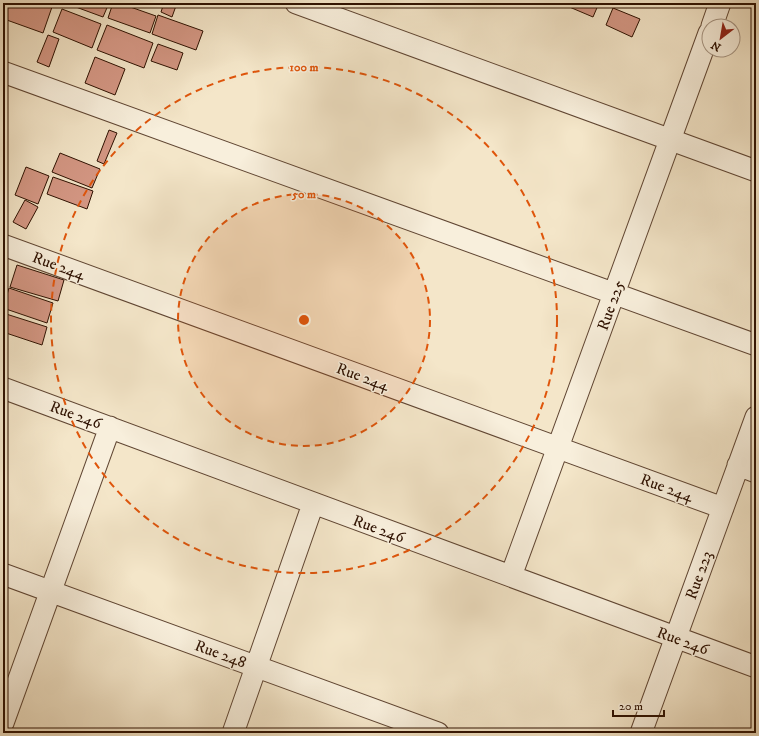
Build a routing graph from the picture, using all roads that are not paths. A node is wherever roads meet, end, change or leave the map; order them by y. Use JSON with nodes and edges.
{"nodes":[{"id":1,"x":296,"y":3,"type":"edge"},
{"id":2,"x":720,"y":3,"type":"edge"},
{"id":3,"x":715,"y":18,"type":"edge"},
{"id":4,"x":701,"y":55,"type":"edge"},
{"id":5,"x":3,"y":72,"type":"edge"},
{"id":6,"x":670,"y":139,"type":"junction"},
{"id":7,"x":756,"y":171,"type":"edge"},
{"id":8,"x":3,"y":245,"type":"edge"},
{"id":9,"x":614,"y":293,"type":"junction"},
{"id":10,"x":756,"y":345,"type":"edge"},
{"id":11,"x":3,"y":388,"type":"edge"},
{"id":12,"x":756,"y":417,"type":"edge"},
{"id":13,"x":110,"y":427,"type":"junction"},
{"id":14,"x":558,"y":447,"type":"junction"},
{"id":15,"x":747,"y":468,"type":"edge"},
{"id":16,"x":313,"y":504,"type":"junction"},
{"id":17,"x":723,"y":508,"type":"junction"},
{"id":18,"x":3,"y":574,"type":"edge"},
{"id":19,"x":511,"y":576,"type":"junction"},
{"id":20,"x":51,"y":591,"type":"junction"},
{"id":21,"x":676,"y":638,"type":"junction"},
{"id":22,"x":256,"y":666,"type":"junction"},
{"id":23,"x":756,"y":668,"type":"edge"},
{"id":24,"x":3,"y":722,"type":"edge"},
{"id":25,"x":233,"y":733,"type":"edge"},
{"id":26,"x":438,"y":733,"type":"edge"},
{"id":27,"x":641,"y":733,"type":"edge"}],
"edges":[{"from":1,"to":6,"type":"street"},
{"from":2,"to":3,"type":"street"},
{"from":4,"to":6,"type":"street","name":"Rue 225"},
{"from":5,"to":9,"type":"street"},
{"from":6,"to":7,"type":"street"},
{"from":6,"to":9,"type":"street","name":"Rue 225"},
{"from":8,"to":14,"type":"street","name":"Rue 244"},
{"from":9,"to":10,"type":"street"},
{"from":9,"to":14,"type":"street","name":"Rue 225"},
{"from":11,"to":13,"type":"street","name":"Rue 246"},
{"from":12,"to":15,"type":"street","name":"Rue 223"},
{"from":13,"to":16,"type":"street","name":"Rue 246"},
{"from":13,"to":20,"type":"street"},
{"from":14,"to":17,"type":"street","name":"Rue 244"},
{"from":14,"to":19,"type":"street","name":"Rue 225"},
{"from":15,"to":17,"type":"street","name":"Rue 223"},
{"from":16,"to":19,"type":"street","name":"Rue 246"},
{"from":16,"to":22,"type":"street"},
{"from":17,"to":21,"type":"street","name":"Rue 223"},
{"from":18,"to":20,"type":"street","name":"Rue 248"},
{"from":19,"to":21,"type":"street","name":"Rue 246"},
{"from":20,"to":22,"type":"street","name":"Rue 248"},
{"from":20,"to":24,"type":"street"},
{"from":21,"to":23,"type":"street","name":"Rue 246"},
{"from":21,"to":27,"type":"street","name":"Rue 223"},
{"from":22,"to":25,"type":"street"},
{"from":22,"to":26,"type":"street","name":"Rue 248"}]}
